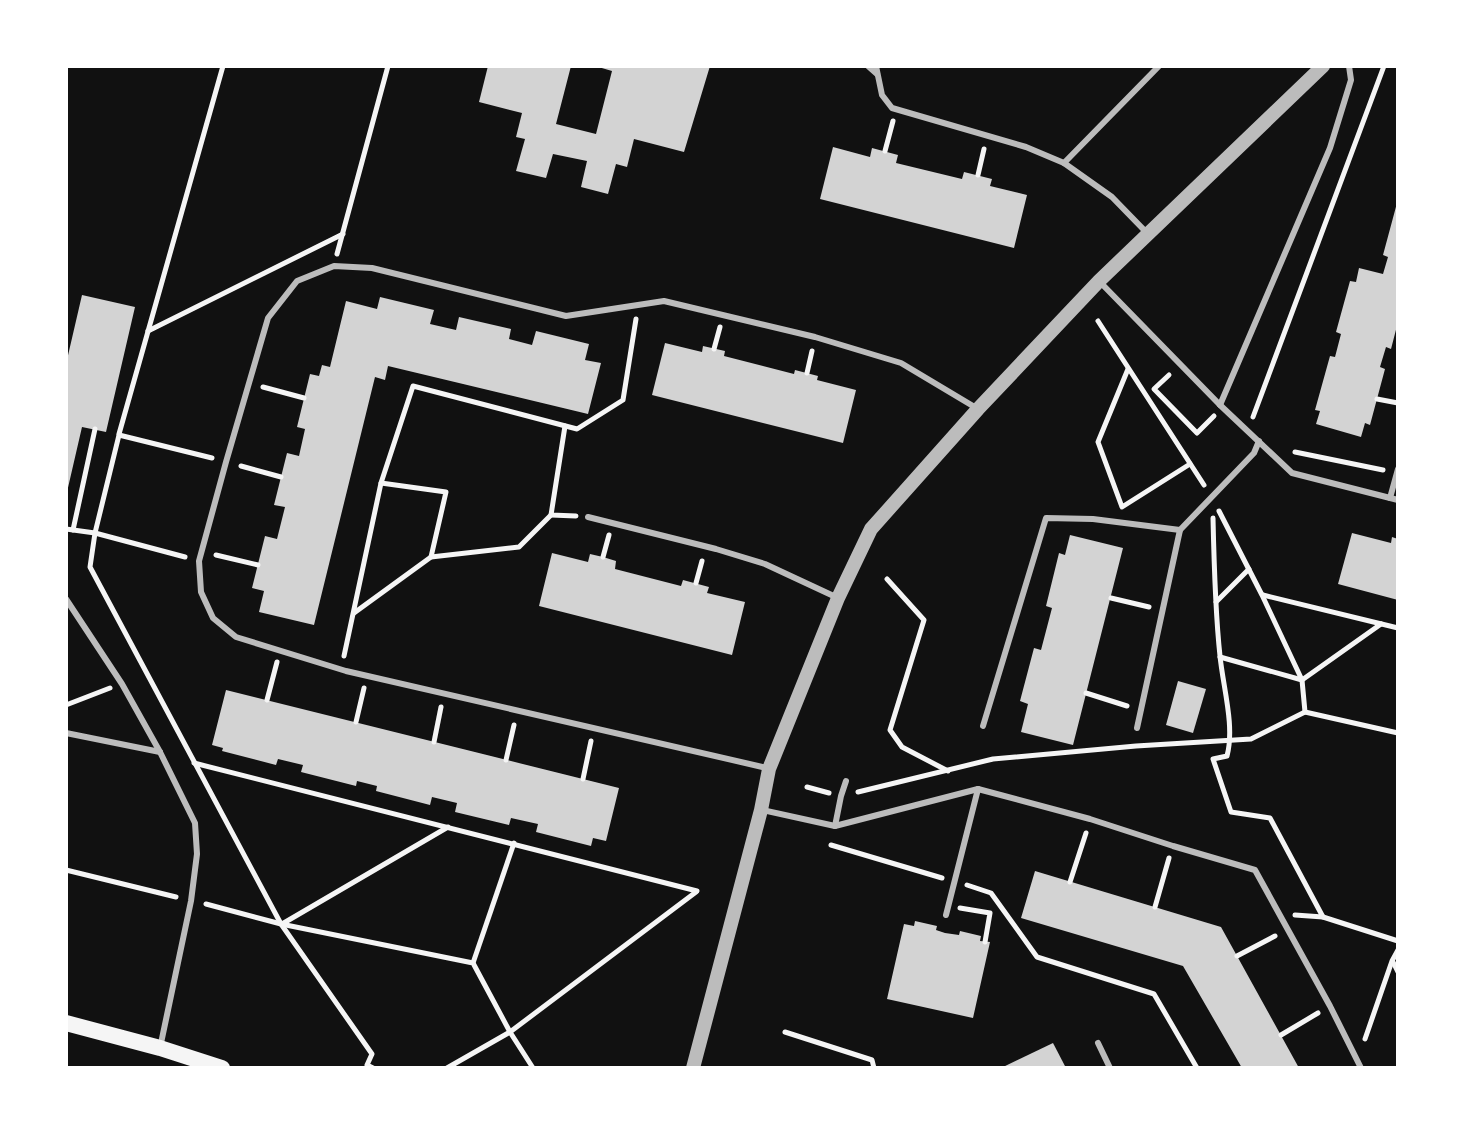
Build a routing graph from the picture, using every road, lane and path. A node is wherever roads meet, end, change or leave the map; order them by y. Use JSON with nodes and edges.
{"nodes":[{"id":1,"x":223,"y":66,"type":"edge"},
{"id":2,"x":388,"y":66,"type":"edge"},
{"id":3,"x":868,"y":66,"type":"edge"},
{"id":4,"x":876,"y":66,"type":"edge"},
{"id":5,"x":1159,"y":66,"type":"edge"},
{"id":6,"x":1323,"y":66,"type":"edge"},
{"id":7,"x":1349,"y":66,"type":"edge"},
{"id":8,"x":1384,"y":66,"type":"edge"},
{"id":9,"x":877,"y":74,"type":"junction"},
{"id":10,"x":897,"y":109,"type":"junction"},
{"id":11,"x":987,"y":136,"type":"junction"},
{"id":12,"x":885,"y":151,"type":"dead end"},
{"id":13,"x":1064,"y":163,"type":"junction"},
{"id":14,"x":978,"y":175,"type":"dead end"},
{"id":15,"x":343,"y":234,"type":"junction"},
{"id":16,"x":1148,"y":235,"type":"junction"},
{"id":17,"x":334,"y":266,"type":"junction"},
{"id":18,"x":1099,"y":281,"type":"junction"},
{"id":19,"x":638,"y":305,"type":"junction"},
{"id":20,"x":1098,"y":321,"type":"dead end"},
{"id":21,"x":148,"y":331,"type":"junction"},
{"id":22,"x":1128,"y":368,"type":"junction"},
{"id":23,"x":1170,"y":373,"type":"dead end"},
{"id":24,"x":249,"y":383,"type":"junction"},
{"id":25,"x":304,"y":398,"type":"dead end"},
{"id":26,"x":1377,"y":399,"type":"dead end"},
{"id":27,"x":1398,"y":403,"type":"edge"},
{"id":28,"x":1220,"y":405,"type":"junction"},
{"id":29,"x":978,"y":409,"type":"junction"},
{"id":30,"x":1216,"y":414,"type":"dead end"},
{"id":31,"x":565,"y":426,"type":"junction"},
{"id":32,"x":1264,"y":426,"type":"dead end"},
{"id":33,"x":95,"y":429,"type":"dead end"},
{"id":34,"x":119,"y":435,"type":"junction"},
{"id":35,"x":1259,"y":441,"type":"junction"},
{"id":36,"x":1285,"y":444,"type":"dead end"},
{"id":37,"x":226,"y":462,"type":"junction"},
{"id":38,"x":1191,"y":464,"type":"junction"},
{"id":39,"x":1398,"y":471,"type":"edge"},
{"id":40,"x":281,"y":477,"type":"dead end"},
{"id":41,"x":381,"y":483,"type":"junction"},
{"id":42,"x":1212,"y":497,"type":"junction"},
{"id":43,"x":1394,"y":499,"type":"edge"},
{"id":44,"x":551,"y":515,"type":"junction"},
{"id":45,"x":588,"y":517,"type":"joint"},
{"id":46,"x":69,"y":530,"type":"edge"},
{"id":47,"x":1180,"y":530,"type":"junction"},
{"id":48,"x":95,"y":533,"type":"junction"},
{"id":49,"x":707,"y":547,"type":"junction"},
{"id":50,"x":202,"y":551,"type":"junction"},
{"id":51,"x":431,"y":557,"type":"junction"},
{"id":52,"x":199,"y":561,"type":"junction"},
{"id":53,"x":258,"y":565,"type":"dead end"},
{"id":54,"x":1249,"y":569,"type":"junction"},
{"id":55,"x":887,"y":579,"type":"dead end"},
{"id":56,"x":696,"y":583,"type":"dead end"},
{"id":57,"x":1262,"y":595,"type":"junction"},
{"id":58,"x":838,"y":598,"type":"junction"},
{"id":59,"x":1111,"y":598,"type":"dead end"},
{"id":60,"x":66,"y":599,"type":"edge"},
{"id":61,"x":1215,"y":603,"type":"junction"},
{"id":62,"x":1164,"y":611,"type":"junction"},
{"id":63,"x":353,"y":613,"type":"junction"},
{"id":64,"x":1381,"y":624,"type":"junction"},
{"id":65,"x":1398,"y":628,"type":"edge"},
{"id":66,"x":280,"y":650,"type":"junction"},
{"id":67,"x":1220,"y":657,"type":"junction"},
{"id":68,"x":341,"y":669,"type":"junction"},
{"id":69,"x":367,"y":676,"type":"junction"},
{"id":70,"x":1302,"y":680,"type":"junction"},
{"id":71,"x":122,"y":684,"type":"junction"},
{"id":72,"x":1086,"y":693,"type":"dead end"},
{"id":73,"x":443,"y":694,"type":"junction"},
{"id":74,"x":267,"y":700,"type":"dead end"},
{"id":75,"x":66,"y":705,"type":"edge"},
{"id":76,"x":1140,"y":710,"type":"junction"},
{"id":77,"x":517,"y":711,"type":"junction"},
{"id":78,"x":1305,"y":712,"type":"junction"},
{"id":79,"x":356,"y":722,"type":"dead end"},
{"id":80,"x":983,"y":726,"type":"dead end"},
{"id":81,"x":594,"y":728,"type":"junction"},
{"id":82,"x":1137,"y":728,"type":"dead end"},
{"id":83,"x":66,"y":733,"type":"edge"},
{"id":84,"x":1398,"y":733,"type":"edge"},
{"id":85,"x":1231,"y":741,"type":"junction"},
{"id":86,"x":434,"y":742,"type":"dead end"},
{"id":87,"x":160,"y":752,"type":"junction"},
{"id":88,"x":506,"y":760,"type":"dead end"},
{"id":89,"x":194,"y":763,"type":"junction"},
{"id":90,"x":769,"y":769,"type":"junction"},
{"id":91,"x":948,"y":771,"type":"junction"},
{"id":92,"x":583,"y":779,"type":"dead end"},
{"id":93,"x":846,"y":781,"type":"dead end"},
{"id":94,"x":807,"y":787,"type":"dead end"},
{"id":95,"x":978,"y":789,"type":"junction"},
{"id":96,"x":841,"y":796,"type":"junction"},
{"id":97,"x":761,"y":810,"type":"junction"},
{"id":98,"x":1090,"y":819,"type":"junction"},
{"id":99,"x":835,"y":826,"type":"junction"},
{"id":100,"x":448,"y":827,"type":"junction"},
{"id":101,"x":514,"y":843,"type":"junction"},
{"id":102,"x":831,"y":845,"type":"dead end"},
{"id":103,"x":1173,"y":846,"type":"junction"},
{"id":104,"x":66,"y":870,"type":"edge"},
{"id":105,"x":953,"y":881,"type":"junction"},
{"id":106,"x":1070,"y":882,"type":"dead end"},
{"id":107,"x":191,"y":901,"type":"junction"},
{"id":108,"x":948,"y":906,"type":"junction"},
{"id":109,"x":1155,"y":907,"type":"dead end"},
{"id":110,"x":1278,"y":913,"type":"junction"},
{"id":111,"x":946,"y":915,"type":"dead end"},
{"id":112,"x":1323,"y":917,"type":"junction"},
{"id":113,"x":281,"y":924,"type":"junction"},
{"id":114,"x":1288,"y":929,"type":"junction"},
{"id":115,"x":1398,"y":941,"type":"edge"},
{"id":116,"x":985,"y":942,"type":"dead end"},
{"id":117,"x":1398,"y":950,"type":"edge"},
{"id":118,"x":1237,"y":956,"type":"dead end"},
{"id":119,"x":1392,"y":961,"type":"junction"},
{"id":120,"x":473,"y":963,"type":"junction"},
{"id":121,"x":1398,"y":972,"type":"edge"},
{"id":122,"x":1330,"y":1006,"type":"junction"},
{"id":123,"x":66,"y":1023,"type":"edge"},
{"id":124,"x":510,"y":1032,"type":"junction"},
{"id":125,"x":785,"y":1032,"type":"dead end"},
{"id":126,"x":1281,"y":1035,"type":"dead end"},
{"id":127,"x":1098,"y":1043,"type":"dead end"},
{"id":128,"x":160,"y":1048,"type":"junction"},
{"id":129,"x":1358,"y":1059,"type":"junction"},
{"id":130,"x":222,"y":1068,"type":"edge"},
{"id":131,"x":373,"y":1068,"type":"edge"},
{"id":132,"x":447,"y":1068,"type":"edge"},
{"id":133,"x":533,"y":1068,"type":"edge"},
{"id":134,"x":693,"y":1068,"type":"edge"},
{"id":135,"x":874,"y":1068,"type":"edge"},
{"id":136,"x":1110,"y":1068,"type":"edge"},
{"id":137,"x":1197,"y":1068,"type":"edge"},
{"id":138,"x":1361,"y":1068,"type":"edge"}],
"edges":[{"from":1,"to":21,"type":"path"},
{"from":2,"to":15,"type":"path"},
{"from":3,"to":9,"type":"lane"},
{"from":4,"to":9,"type":"lane"},
{"from":5,"to":13,"type":"lane"},
{"from":6,"to":16,"type":"street"},
{"from":7,"to":28,"type":"lane"},
{"from":8,"to":32,"type":"path"},
{"from":9,"to":10,"type":"lane"},
{"from":10,"to":11,"type":"lane"},
{"from":10,"to":12,"type":"path"},
{"from":11,"to":13,"type":"lane"},
{"from":11,"to":14,"type":"path"},
{"from":13,"to":16,"type":"lane"},
{"from":15,"to":17,"type":"path"},
{"from":15,"to":21,"type":"path"},
{"from":16,"to":18,"type":"street"},
{"from":17,"to":19,"type":"lane"},
{"from":17,"to":24,"type":"lane"},
{"from":18,"to":28,"type":"lane"},
{"from":18,"to":29,"type":"street"},
{"from":19,"to":29,"type":"lane"},
{"from":19,"to":31,"type":"path"},
{"from":20,"to":22,"type":"path"},
{"from":21,"to":34,"type":"path"},
{"from":22,"to":38,"type":"path"},
{"from":22,"to":38,"type":"path"},
{"from":23,"to":30,"type":"path"},
{"from":24,"to":25,"type":"path"},
{"from":24,"to":37,"type":"lane"},
{"from":26,"to":27,"type":"path"},
{"from":28,"to":35,"type":"lane"},
{"from":29,"to":58,"type":"street"},
{"from":31,"to":41,"type":"path"},
{"from":31,"to":44,"type":"path"},
{"from":33,"to":46,"type":"path"},
{"from":34,"to":37,"type":"path"},
{"from":34,"to":48,"type":"path"},
{"from":35,"to":42,"type":"lane"},
{"from":35,"to":43,"type":"lane"},
{"from":36,"to":39,"type":"path"},
{"from":37,"to":40,"type":"path"},
{"from":37,"to":50,"type":"lane"},
{"from":38,"to":42,"type":"path"},
{"from":39,"to":43,"type":"lane"},
{"from":41,"to":51,"type":"path"},
{"from":41,"to":63,"type":"path"},
{"from":42,"to":47,"type":"lane"},
{"from":42,"to":54,"type":"path"},
{"from":42,"to":61,"type":"path"},
{"from":44,"to":45,"type":"path"},
{"from":44,"to":51,"type":"path"},
{"from":45,"to":49,"type":"lane"},
{"from":46,"to":48,"type":"path"},
{"from":47,"to":62,"type":"lane"},
{"from":47,"to":80,"type":"lane"},
{"from":48,"to":52,"type":"path"},
{"from":48,"to":89,"type":"path"},
{"from":49,"to":56,"type":"path"},
{"from":49,"to":58,"type":"lane"},
{"from":50,"to":52,"type":"lane"},
{"from":50,"to":53,"type":"path"},
{"from":51,"to":63,"type":"path"},
{"from":52,"to":66,"type":"lane"},
{"from":54,"to":57,"type":"path"},
{"from":54,"to":61,"type":"path"},
{"from":55,"to":91,"type":"path"},
{"from":57,"to":64,"type":"path"},
{"from":57,"to":70,"type":"path"},
{"from":58,"to":90,"type":"street"},
{"from":59,"to":62,"type":"path"},
{"from":60,"to":71,"type":"lane"},
{"from":61,"to":67,"type":"path"},
{"from":62,"to":76,"type":"lane"},
{"from":63,"to":68,"type":"path"},
{"from":64,"to":65,"type":"path"},
{"from":64,"to":70,"type":"path"},
{"from":66,"to":68,"type":"lane"},
{"from":66,"to":74,"type":"path"},
{"from":67,"to":70,"type":"path"},
{"from":67,"to":85,"type":"path"},
{"from":68,"to":69,"type":"lane"},
{"from":69,"to":73,"type":"lane"},
{"from":69,"to":79,"type":"path"},
{"from":70,"to":78,"type":"path"},
{"from":71,"to":75,"type":"path"},
{"from":71,"to":87,"type":"lane"},
{"from":72,"to":76,"type":"path"},
{"from":73,"to":77,"type":"lane"},
{"from":73,"to":86,"type":"path"},
{"from":76,"to":82,"type":"lane"},
{"from":77,"to":81,"type":"lane"},
{"from":77,"to":88,"type":"path"},
{"from":78,"to":84,"type":"path"},
{"from":78,"to":85,"type":"path"},
{"from":81,"to":90,"type":"lane"},
{"from":81,"to":92,"type":"path"},
{"from":83,"to":87,"type":"lane"},
{"from":85,"to":91,"type":"path"},
{"from":85,"to":112,"type":"path"},
{"from":87,"to":107,"type":"lane"},
{"from":89,"to":100,"type":"path"},
{"from":89,"to":113,"type":"path"},
{"from":90,"to":97,"type":"street"},
{"from":91,"to":96,"type":"path"},
{"from":93,"to":96,"type":"lane"},
{"from":94,"to":96,"type":"path"},
{"from":95,"to":98,"type":"lane"},
{"from":95,"to":99,"type":"lane"},
{"from":95,"to":105,"type":"lane"},
{"from":96,"to":99,"type":"lane"},
{"from":97,"to":99,"type":"lane"},
{"from":97,"to":134,"type":"street"},
{"from":98,"to":103,"type":"lane"},
{"from":98,"to":106,"type":"path"},
{"from":100,"to":101,"type":"path"},
{"from":100,"to":113,"type":"path"},
{"from":101,"to":120,"type":"path"},
{"from":101,"to":124,"type":"path"},
{"from":102,"to":105,"type":"path"},
{"from":103,"to":109,"type":"path"},
{"from":103,"to":110,"type":"lane"},
{"from":104,"to":107,"type":"path"},
{"from":105,"to":108,"type":"lane"},
{"from":105,"to":137,"type":"path"},
{"from":107,"to":113,"type":"path"},
{"from":107,"to":128,"type":"lane"},
{"from":108,"to":111,"type":"lane"},
{"from":108,"to":116,"type":"path"},
{"from":110,"to":112,"type":"path"},
{"from":110,"to":114,"type":"lane"},
{"from":112,"to":115,"type":"path"},
{"from":113,"to":120,"type":"path"},
{"from":113,"to":131,"type":"path"},
{"from":114,"to":118,"type":"path"},
{"from":114,"to":122,"type":"lane"},
{"from":117,"to":119,"type":"path"},
{"from":119,"to":121,"type":"path"},
{"from":119,"to":129,"type":"path"},
{"from":120,"to":124,"type":"path"},
{"from":122,"to":126,"type":"path"},
{"from":122,"to":129,"type":"lane"},
{"from":123,"to":128,"type":"main road"},
{"from":124,"to":132,"type":"path"},
{"from":124,"to":133,"type":"path"},
{"from":125,"to":135,"type":"path"},
{"from":127,"to":136,"type":"lane"},
{"from":128,"to":130,"type":"main road"},
{"from":129,"to":138,"type":"lane"}]}
